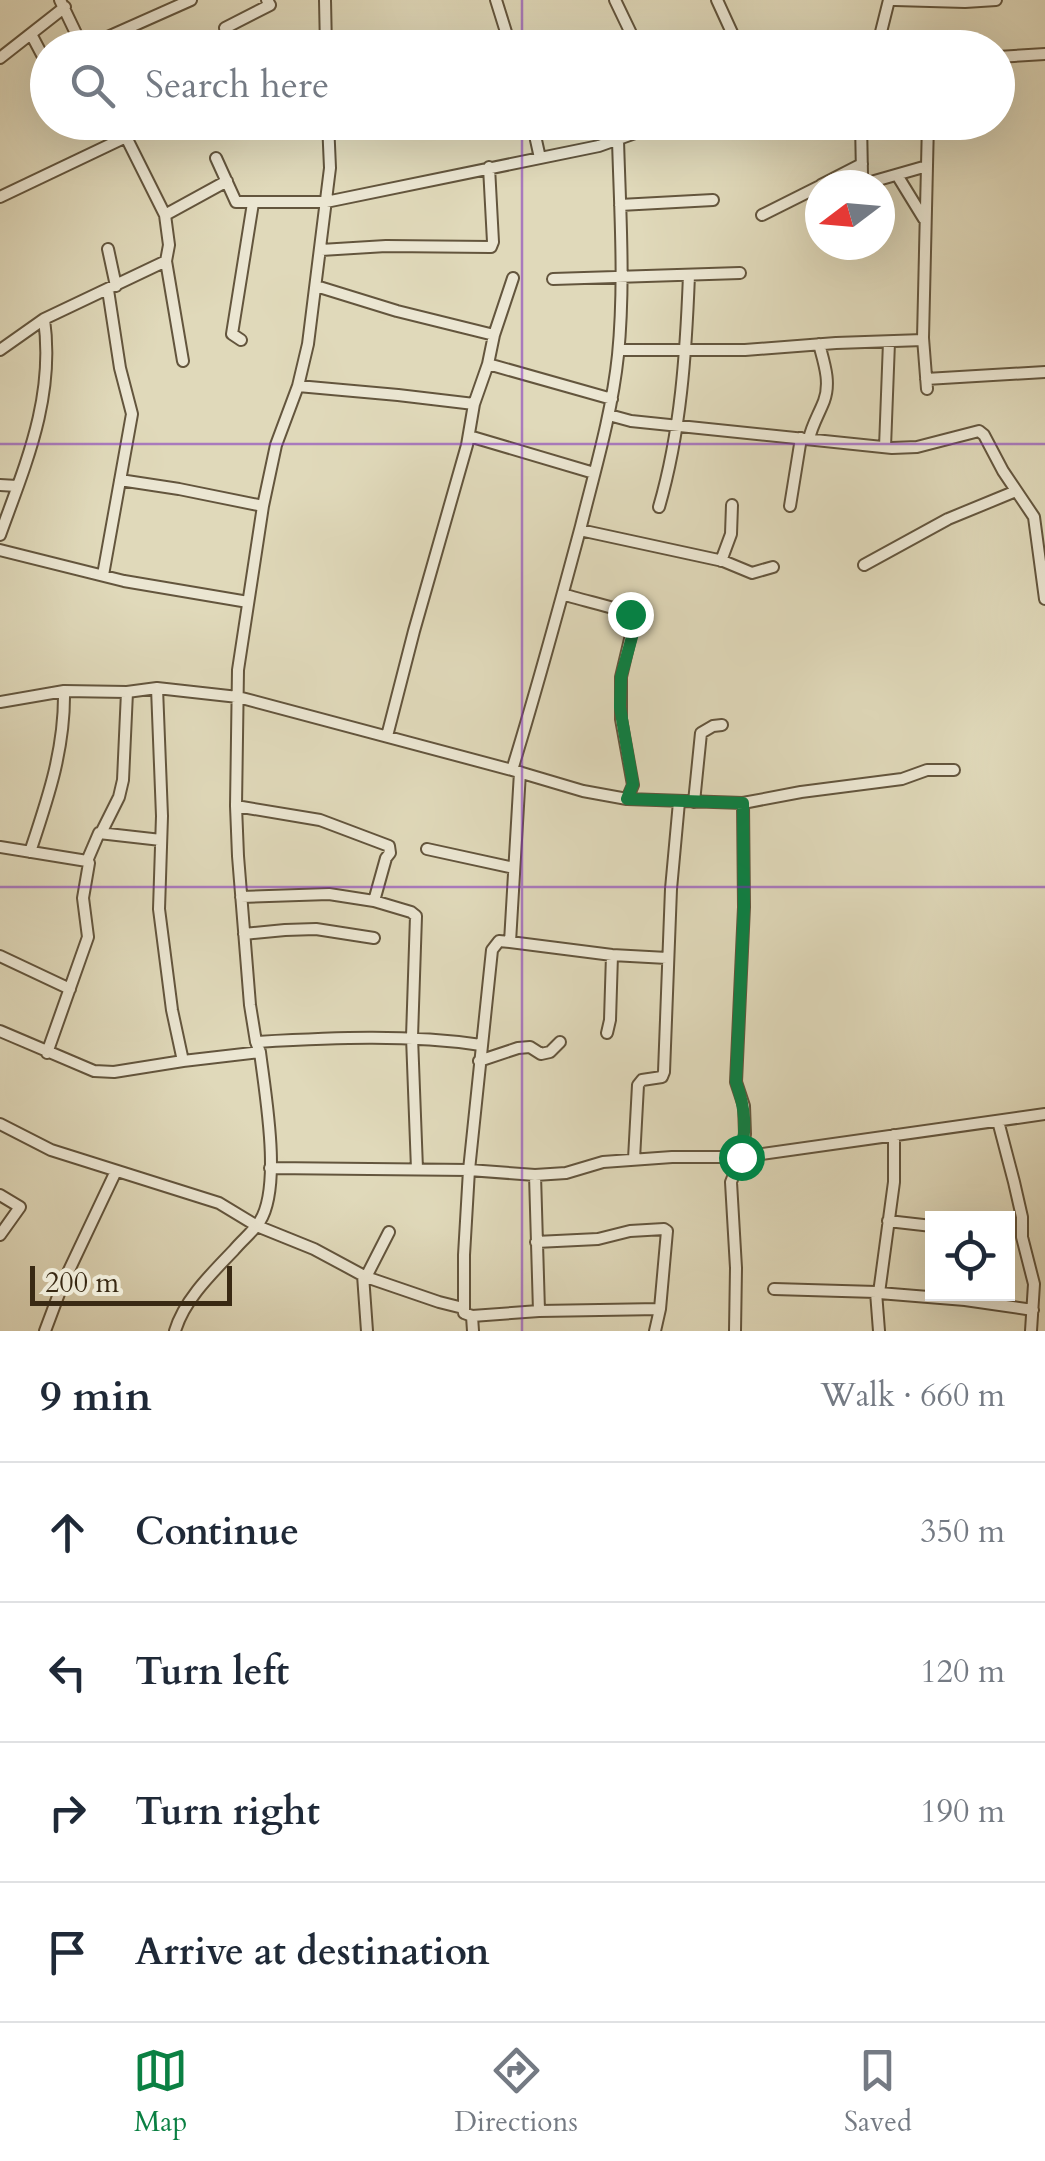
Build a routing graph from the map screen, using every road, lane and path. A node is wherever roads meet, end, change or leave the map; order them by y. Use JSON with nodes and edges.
{"nodes":[{"id":1,"x":191,"y":0,"type":"edge"},
{"id":2,"x":267,"y":0,"type":"edge"},
{"id":3,"x":325,"y":0,"type":"edge"},
{"id":4,"x":496,"y":0,"type":"edge"},
{"id":5,"x":615,"y":0,"type":"edge"},
{"id":6,"x":717,"y":0,"type":"edge"},
{"id":7,"x":892,"y":0,"type":"edge"},
{"id":8,"x":996,"y":0,"type":"edge"},
{"id":9,"x":62,"y":3,"type":"edge"},
{"id":10,"x":225,"y":28,"type":"dead end"},
{"id":11,"x":34,"y":30,"type":"edge"},
{"id":12,"x":75,"y":30,"type":"edge"},
{"id":13,"x":124,"y":30,"type":"edge"},
{"id":14,"x":326,"y":30,"type":"edge"},
{"id":15,"x":506,"y":30,"type":"edge"},
{"id":16,"x":629,"y":30,"type":"edge"},
{"id":17,"x":731,"y":30,"type":"edge"},
{"id":18,"x":883,"y":30,"type":"edge"},
{"id":19,"x":30,"y":34,"type":"edge"},
{"id":20,"x":1045,"y":54,"type":"edge"},
{"id":21,"x":1015,"y":56,"type":"edge"},
{"id":22,"x":0,"y":58,"type":"edge"},
{"id":23,"x":120,"y":140,"type":"edge"},
{"id":24,"x":128,"y":140,"type":"edge"},
{"id":25,"x":329,"y":140,"type":"edge"},
{"id":26,"x":536,"y":140,"type":"edge"},
{"id":27,"x":618,"y":140,"type":"joint"},
{"id":28,"x":861,"y":140,"type":"edge"},
{"id":29,"x":928,"y":140,"type":"edge"},
{"id":30,"x":216,"y":158,"type":"dead end"},
{"id":31,"x":540,"y":158,"type":"junction"},
{"id":32,"x":862,"y":164,"type":"junction"},
{"id":33,"x":927,"y":166,"type":"junction"},
{"id":34,"x":489,"y":167,"type":"junction"},
{"id":35,"x":850,"y":170,"type":"edge"},
{"id":36,"x":897,"y":175,"type":"junction"},
{"id":37,"x":228,"y":181,"type":"junction"},
{"id":38,"x":805,"y":193,"type":"edge"},
{"id":39,"x":0,"y":197,"type":"edge"},
{"id":40,"x":713,"y":200,"type":"dead end"},
{"id":41,"x":326,"y":202,"type":"junction"},
{"id":42,"x":253,"y":203,"type":"junction"},
{"id":43,"x":620,"y":206,"type":"junction"},
{"id":44,"x":165,"y":215,"type":"junction"},
{"id":45,"x":762,"y":215,"type":"dead end"},
{"id":46,"x":925,"y":220,"type":"junction"},
{"id":47,"x":108,"y":249,"type":"dead end"},
{"id":48,"x":321,"y":250,"type":"junction"},
{"id":49,"x":166,"y":262,"type":"junction"},
{"id":50,"x":740,"y":273,"type":"dead end"},
{"id":51,"x":689,"y":275,"type":"junction"},
{"id":52,"x":620,"y":277,"type":"junction"},
{"id":53,"x":513,"y":278,"type":"dead end"},
{"id":54,"x":553,"y":279,"type":"dead end"},
{"id":55,"x":316,"y":286,"type":"junction"},
{"id":56,"x":112,"y":288,"type":"junction"},
{"id":57,"x":44,"y":319,"type":"junction"},
{"id":58,"x":494,"y":335,"type":"junction"},
{"id":59,"x":241,"y":340,"type":"dead end"},
{"id":60,"x":923,"y":340,"type":"junction"},
{"id":61,"x":888,"y":342,"type":"junction"},
{"id":62,"x":819,"y":344,"type":"junction"},
{"id":63,"x":0,"y":350,"type":"edge"},
{"id":64,"x":619,"y":350,"type":"junction"},
{"id":65,"x":686,"y":350,"type":"junction"},
{"id":66,"x":183,"y":361,"type":"dead end"},
{"id":67,"x":488,"y":364,"type":"junction"},
{"id":68,"x":1045,"y":372,"type":"edge"},
{"id":69,"x":298,"y":386,"type":"junction"},
{"id":70,"x":612,"y":399,"type":"junction"},
{"id":71,"x":474,"y":404,"type":"junction"},
{"id":72,"x":608,"y":415,"type":"junction"},
{"id":73,"x":678,"y":425,"type":"junction"},
{"id":74,"x":469,"y":436,"type":"junction"},
{"id":75,"x":805,"y":439,"type":"junction"},
{"id":76,"x":885,"y":447,"type":"junction"},
{"id":77,"x":594,"y":474,"type":"junction"},
{"id":78,"x":120,"y":480,"type":"junction"},
{"id":79,"x":0,"y":485,"type":"edge"},
{"id":80,"x":17,"y":486,"type":"junction"},
{"id":81,"x":1016,"y":490,"type":"junction"},
{"id":82,"x":732,"y":505,"type":"dead end"},
{"id":83,"x":263,"y":506,"type":"junction"},
{"id":84,"x":659,"y":506,"type":"dead end"},
{"id":85,"x":790,"y":506,"type":"dead end"},
{"id":86,"x":1040,"y":514,"type":"edge"},
{"id":87,"x":580,"y":530,"type":"junction"},
{"id":88,"x":0,"y":535,"type":"edge"},
{"id":89,"x":0,"y":550,"type":"edge"},
{"id":90,"x":721,"y":561,"type":"junction"},
{"id":91,"x":864,"y":565,"type":"dead end"},
{"id":92,"x":773,"y":567,"type":"dead end"},
{"id":93,"x":102,"y":575,"type":"junction"},
{"id":94,"x":563,"y":594,"type":"junction"},
{"id":95,"x":1045,"y":600,"type":"edge"},
{"id":96,"x":248,"y":602,"type":"junction"},
{"id":97,"x":156,"y":688,"type":"junction"},
{"id":98,"x":64,"y":691,"type":"junction"},
{"id":99,"x":127,"y":692,"type":"junction"},
{"id":100,"x":238,"y":697,"type":"junction"},
{"id":101,"x":0,"y":702,"type":"edge"},
{"id":102,"x":722,"y":725,"type":"dead end"},
{"id":103,"x":388,"y":736,"type":"junction"},
{"id":104,"x":954,"y":770,"type":"dead end"},
{"id":105,"x":516,"y":771,"type":"junction"},
{"id":106,"x":627,"y":799,"type":"junction"},
{"id":107,"x":679,"y":802,"type":"junction"},
{"id":108,"x":694,"y":802,"type":"junction"},
{"id":109,"x":743,"y":803,"type":"junction"},
{"id":110,"x":236,"y":806,"type":"junction"},
{"id":111,"x":101,"y":833,"type":"junction"},
{"id":112,"x":162,"y":840,"type":"junction"},
{"id":113,"x":0,"y":847,"type":"edge"},
{"id":114,"x":427,"y":849,"type":"dead end"},
{"id":115,"x":30,"y":852,"type":"junction"},
{"id":116,"x":87,"y":861,"type":"junction"},
{"id":117,"x":514,"y":868,"type":"junction"},
{"id":118,"x":241,"y":897,"type":"junction"},
{"id":119,"x":374,"y":901,"type":"junction"},
{"id":120,"x":244,"y":934,"type":"junction"},
{"id":121,"x":374,"y":938,"type":"dead end"},
{"id":122,"x":510,"y":942,"type":"junction"},
{"id":123,"x":612,"y":955,"type":"junction"},
{"id":124,"x":0,"y":956,"type":"edge"},
{"id":125,"x":668,"y":958,"type":"junction"},
{"id":126,"x":70,"y":989,"type":"junction"},
{"id":127,"x":0,"y":1032,"type":"edge"},
{"id":128,"x":607,"y":1033,"type":"dead end"},
{"id":129,"x":412,"y":1037,"type":"junction"},
{"id":130,"x":560,"y":1042,"type":"dead end"},
{"id":131,"x":481,"y":1046,"type":"junction"},
{"id":132,"x":258,"y":1047,"type":"junction"},
{"id":133,"x":47,"y":1053,"type":"junction"},
{"id":134,"x":479,"y":1061,"type":"junction"},
{"id":135,"x":183,"y":1062,"type":"junction"},
{"id":136,"x":1045,"y":1114,"type":"edge"},
{"id":137,"x":998,"y":1120,"type":"junction"},
{"id":138,"x":0,"y":1124,"type":"edge"},
{"id":139,"x":894,"y":1136,"type":"junction"},
{"id":140,"x":741,"y":1157,"type":"junction"},
{"id":141,"x":634,"y":1160,"type":"junction"},
{"id":142,"x":270,"y":1168,"type":"junction"},
{"id":143,"x":417,"y":1169,"type":"junction"},
{"id":144,"x":116,"y":1170,"type":"junction"},
{"id":145,"x":469,"y":1170,"type":"junction"},
{"id":146,"x":534,"y":1175,"type":"junction"},
{"id":147,"x":0,"y":1195,"type":"edge"},
{"id":148,"x":888,"y":1221,"type":"junction"},
{"id":149,"x":925,"y":1225,"type":"edge"},
{"id":150,"x":257,"y":1226,"type":"junction"},
{"id":151,"x":389,"y":1232,"type":"dead end"},
{"id":152,"x":0,"y":1235,"type":"edge"},
{"id":153,"x":1015,"y":1236,"type":"edge"},
{"id":154,"x":1022,"y":1237,"type":"junction"},
{"id":155,"x":536,"y":1242,"type":"junction"},
{"id":156,"x":365,"y":1276,"type":"junction"},
{"id":157,"x":1039,"y":1284,"type":"edge"},
{"id":158,"x":774,"y":1289,"type":"dead end"},
{"id":159,"x":878,"y":1292,"type":"junction"},
{"id":160,"x":660,"y":1310,"type":"junction"},
{"id":161,"x":1033,"y":1310,"type":"junction"},
{"id":162,"x":539,"y":1311,"type":"junction"},
{"id":163,"x":468,"y":1314,"type":"junction"},
{"id":164,"x":45,"y":1331,"type":"edge"},
{"id":165,"x":174,"y":1331,"type":"edge"},
{"id":166,"x":367,"y":1331,"type":"edge"},
{"id":167,"x":473,"y":1331,"type":"edge"},
{"id":168,"x":654,"y":1331,"type":"edge"},
{"id":169,"x":735,"y":1331,"type":"edge"},
{"id":170,"x":879,"y":1331,"type":"edge"},
{"id":171,"x":1031,"y":1331,"type":"edge"}],
"edges":[{"from":1,"to":13,"type":"street"},
{"from":2,"to":10,"type":"street"},
{"from":3,"to":14,"type":"street"},
{"from":4,"to":15,"type":"street"},
{"from":5,"to":16,"type":"street"},
{"from":6,"to":17,"type":"street"},
{"from":7,"to":8,"type":"street"},
{"from":7,"to":18,"type":"street"},
{"from":9,"to":11,"type":"street"},
{"from":9,"to":12,"type":"street"},
{"from":19,"to":22,"type":"street"},
{"from":20,"to":21,"type":"street"},
{"from":23,"to":39,"type":"street"},
{"from":24,"to":44,"type":"street"},
{"from":25,"to":41,"type":"street"},
{"from":26,"to":31,"type":"street"},
{"from":27,"to":31,"type":"street"},
{"from":27,"to":43,"type":"street"},
{"from":28,"to":32,"type":"street"},
{"from":29,"to":33,"type":"street"},
{"from":30,"to":37,"type":"street"},
{"from":31,"to":34,"type":"street"},
{"from":32,"to":35,"type":"street"},
{"from":32,"to":36,"type":"street"},
{"from":33,"to":36,"type":"street"},
{"from":33,"to":46,"type":"street"},
{"from":34,"to":41,"type":"street"},
{"from":34,"to":48,"type":"street"},
{"from":36,"to":46,"type":"street"},
{"from":37,"to":42,"type":"street"},
{"from":37,"to":44,"type":"street"},
{"from":38,"to":45,"type":"street"},
{"from":40,"to":43,"type":"street"},
{"from":41,"to":42,"type":"street"},
{"from":41,"to":48,"type":"street"},
{"from":42,"to":59,"type":"street"},
{"from":43,"to":52,"type":"street"},
{"from":44,"to":49,"type":"street"},
{"from":46,"to":60,"type":"street"},
{"from":47,"to":56,"type":"street"},
{"from":48,"to":55,"type":"street"},
{"from":49,"to":56,"type":"street"},
{"from":49,"to":66,"type":"street"},
{"from":50,"to":51,"type":"street"},
{"from":51,"to":52,"type":"street"},
{"from":51,"to":65,"type":"street"},
{"from":52,"to":54,"type":"street"},
{"from":52,"to":64,"type":"street"},
{"from":53,"to":58,"type":"street"},
{"from":55,"to":58,"type":"street"},
{"from":55,"to":69,"type":"street"},
{"from":56,"to":57,"type":"street"},
{"from":56,"to":78,"type":"street"},
{"from":57,"to":63,"type":"street"},
{"from":57,"to":80,"type":"street"},
{"from":58,"to":67,"type":"street"},
{"from":60,"to":61,"type":"street"},
{"from":60,"to":68,"type":"street"},
{"from":61,"to":62,"type":"street"},
{"from":61,"to":76,"type":"street"},
{"from":62,"to":65,"type":"street"},
{"from":62,"to":75,"type":"street"},
{"from":64,"to":65,"type":"street"},
{"from":64,"to":70,"type":"street"},
{"from":65,"to":73,"type":"street"},
{"from":67,"to":70,"type":"street"},
{"from":67,"to":71,"type":"street"},
{"from":69,"to":71,"type":"street"},
{"from":69,"to":83,"type":"street"},
{"from":70,"to":72,"type":"street"},
{"from":71,"to":74,"type":"street"},
{"from":72,"to":73,"type":"street"},
{"from":72,"to":77,"type":"street"},
{"from":73,"to":75,"type":"street"},
{"from":73,"to":84,"type":"street"},
{"from":74,"to":77,"type":"street"},
{"from":74,"to":103,"type":"street"},
{"from":75,"to":76,"type":"street"},
{"from":75,"to":85,"type":"street"},
{"from":76,"to":81,"type":"street"},
{"from":77,"to":87,"type":"street"},
{"from":78,"to":83,"type":"street"},
{"from":78,"to":93,"type":"street"},
{"from":79,"to":80,"type":"street"},
{"from":80,"to":88,"type":"street"},
{"from":81,"to":86,"type":"street"},
{"from":81,"to":91,"type":"street"},
{"from":82,"to":90,"type":"street"},
{"from":83,"to":96,"type":"street"},
{"from":86,"to":95,"type":"street"},
{"from":87,"to":90,"type":"street"},
{"from":87,"to":94,"type":"street"},
{"from":89,"to":93,"type":"street"},
{"from":90,"to":92,"type":"street"},
{"from":93,"to":96,"type":"street"},
{"from":94,"to":105,"type":"street"},
{"from":94,"to":106,"type":"street"},
{"from":96,"to":100,"type":"street"},
{"from":97,"to":99,"type":"street"},
{"from":97,"to":100,"type":"street"},
{"from":97,"to":112,"type":"street"},
{"from":98,"to":99,"type":"street"},
{"from":98,"to":101,"type":"street"},
{"from":98,"to":115,"type":"street"},
{"from":99,"to":111,"type":"street"},
{"from":100,"to":103,"type":"street"},
{"from":100,"to":110,"type":"street"},
{"from":102,"to":108,"type":"street"},
{"from":103,"to":105,"type":"street"},
{"from":104,"to":109,"type":"street"},
{"from":105,"to":106,"type":"street"},
{"from":105,"to":117,"type":"street"},
{"from":106,"to":107,"type":"street"},
{"from":107,"to":108,"type":"street"},
{"from":107,"to":125,"type":"street"},
{"from":108,"to":109,"type":"street"},
{"from":109,"to":140,"type":"street"},
{"from":110,"to":118,"type":"street"},
{"from":110,"to":119,"type":"street"},
{"from":111,"to":112,"type":"street"},
{"from":111,"to":116,"type":"street"},
{"from":112,"to":135,"type":"street"},
{"from":113,"to":115,"type":"street"},
{"from":114,"to":117,"type":"street"},
{"from":115,"to":116,"type":"street"},
{"from":116,"to":126,"type":"street"},
{"from":117,"to":122,"type":"street"},
{"from":118,"to":119,"type":"street"},
{"from":118,"to":120,"type":"street"},
{"from":119,"to":129,"type":"street"},
{"from":120,"to":121,"type":"street"},
{"from":120,"to":132,"type":"street"},
{"from":122,"to":123,"type":"street"},
{"from":122,"to":131,"type":"street"},
{"from":123,"to":125,"type":"street"},
{"from":123,"to":128,"type":"street"},
{"from":124,"to":126,"type":"street"},
{"from":125,"to":141,"type":"street"},
{"from":126,"to":133,"type":"street"},
{"from":127,"to":133,"type":"street"},
{"from":129,"to":131,"type":"street"},
{"from":129,"to":132,"type":"street"},
{"from":129,"to":143,"type":"street"},
{"from":130,"to":134,"type":"street"},
{"from":131,"to":134,"type":"street"},
{"from":132,"to":135,"type":"street"},
{"from":132,"to":142,"type":"street"},
{"from":133,"to":135,"type":"street"},
{"from":134,"to":145,"type":"street"},
{"from":136,"to":137,"type":"street"},
{"from":137,"to":139,"type":"street"},
{"from":137,"to":154,"type":"street"},
{"from":138,"to":144,"type":"street"},
{"from":139,"to":140,"type":"street"},
{"from":139,"to":148,"type":"street"},
{"from":140,"to":141,"type":"street"},
{"from":140,"to":169,"type":"street"},
{"from":141,"to":146,"type":"street"},
{"from":142,"to":143,"type":"street"},
{"from":142,"to":150,"type":"street"},
{"from":143,"to":145,"type":"street"},
{"from":144,"to":150,"type":"street"},
{"from":144,"to":164,"type":"street"},
{"from":145,"to":146,"type":"street"},
{"from":145,"to":163,"type":"street"},
{"from":146,"to":155,"type":"street"},
{"from":147,"to":152,"type":"street"},
{"from":148,"to":149,"type":"street"},
{"from":148,"to":159,"type":"street"},
{"from":150,"to":156,"type":"street"},
{"from":150,"to":165,"type":"street"},
{"from":151,"to":156,"type":"street"},
{"from":153,"to":154,"type":"street"},
{"from":154,"to":157,"type":"street"},
{"from":155,"to":160,"type":"street"},
{"from":155,"to":162,"type":"street"},
{"from":156,"to":163,"type":"street"},
{"from":156,"to":166,"type":"street"},
{"from":157,"to":161,"type":"street"},
{"from":158,"to":159,"type":"street"},
{"from":159,"to":161,"type":"street"},
{"from":159,"to":170,"type":"street"},
{"from":160,"to":162,"type":"street"},
{"from":160,"to":168,"type":"street"},
{"from":161,"to":171,"type":"street"},
{"from":162,"to":163,"type":"street"},
{"from":163,"to":167,"type":"street"}]}
